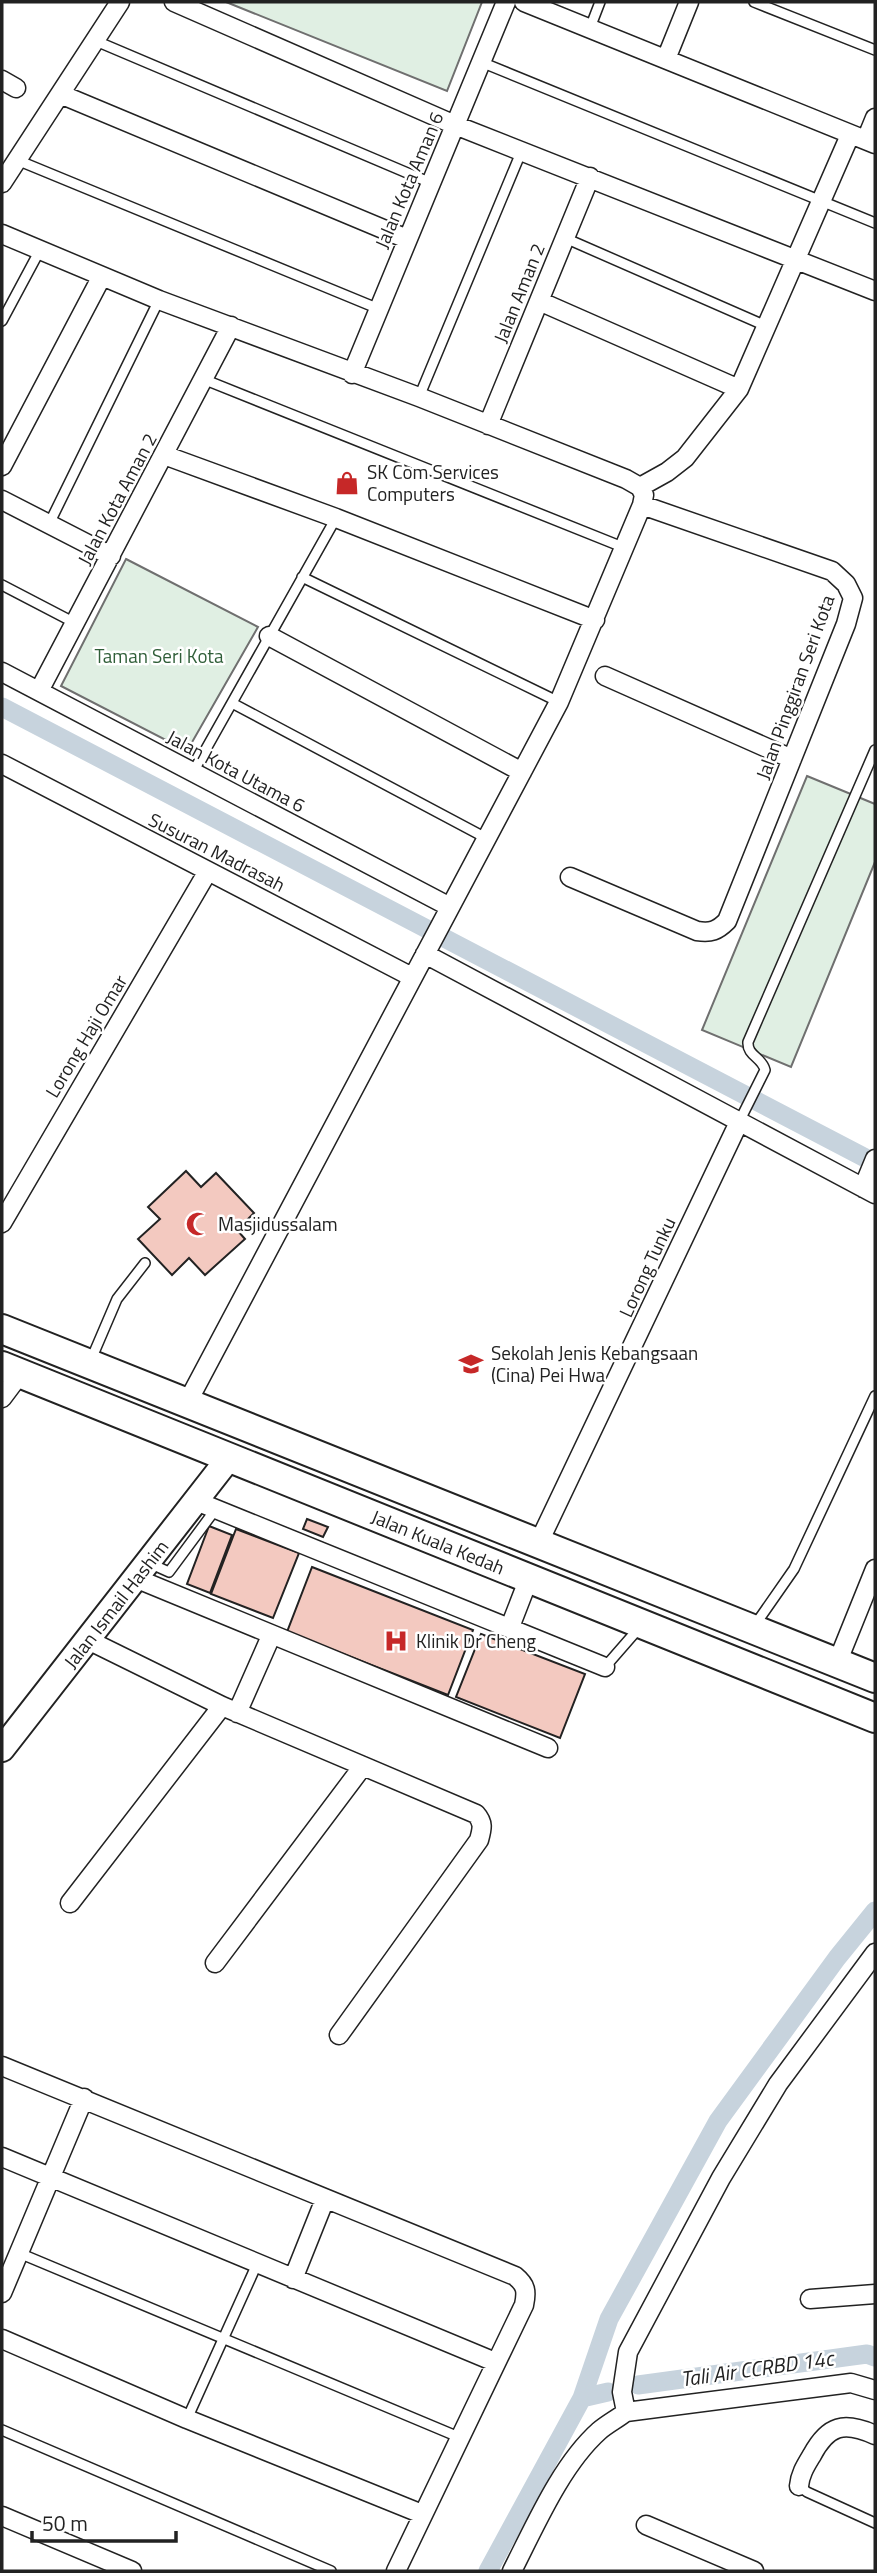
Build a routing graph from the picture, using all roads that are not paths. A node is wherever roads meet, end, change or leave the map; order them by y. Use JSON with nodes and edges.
{"nodes":[{"id":1,"x":120,"y":2,"type":"edge"},
{"id":2,"x":174,"y":2,"type":"edge"},
{"id":3,"x":506,"y":2,"type":"edge"},
{"id":4,"x":524,"y":2,"type":"edge"},
{"id":5,"x":600,"y":2,"type":"edge"},
{"id":6,"x":689,"y":2,"type":"edge"},
{"id":7,"x":754,"y":2,"type":"edge"},
{"id":8,"x":590,"y":28,"type":"junction"},
{"id":9,"x":96,"y":40,"type":"junction"},
{"id":10,"x":875,"y":50,"type":"edge"},
{"id":11,"x":666,"y":59,"type":"junction"},
{"id":12,"x":481,"y":62,"type":"junction"},
{"id":13,"x":60,"y":94,"type":"junction"},
{"id":14,"x":875,"y":118,"type":"edge"},
{"id":15,"x":455,"y":125,"type":"junction"},
{"id":16,"x":864,"y":140,"type":"edge"},
{"id":17,"x":522,"y":150,"type":"junction"},
{"id":18,"x":17,"y":160,"type":"junction"},
{"id":19,"x":590,"y":177,"type":"junction"},
{"id":20,"x":2,"y":183,"type":"edge"},
{"id":21,"x":431,"y":183,"type":"junction"},
{"id":22,"x":821,"y":201,"type":"junction"},
{"id":23,"x":875,"y":223,"type":"edge"},
{"id":24,"x":2,"y":234,"type":"edge"},
{"id":25,"x":565,"y":238,"type":"junction"},
{"id":26,"x":407,"y":239,"type":"junction"},
{"id":27,"x":40,"y":250,"type":"junction"},
{"id":28,"x":795,"y":260,"type":"junction"},
{"id":29,"x":102,"y":276,"type":"junction"},
{"id":30,"x":875,"y":291,"type":"edge"},
{"id":31,"x":159,"y":300,"type":"junction"},
{"id":32,"x":539,"y":301,"type":"junction"},
{"id":33,"x":379,"y":309,"type":"junction"},
{"id":34,"x":2,"y":321,"type":"edge"},
{"id":35,"x":231,"y":326,"type":"junction"},
{"id":36,"x":766,"y":326,"type":"junction"},
{"id":37,"x":352,"y":373,"type":"junction"},
{"id":38,"x":203,"y":379,"type":"junction"},
{"id":39,"x":739,"y":389,"type":"junction"},
{"id":40,"x":419,"y":397,"type":"junction"},
{"id":41,"x":488,"y":425,"type":"junction"},
{"id":42,"x":164,"y":454,"type":"junction"},
{"id":43,"x":2,"y":466,"type":"edge"},
{"id":44,"x":641,"y":496,"type":"junction"},
{"id":45,"x":2,"y":500,"type":"edge"},
{"id":46,"x":336,"y":518,"type":"junction"},
{"id":47,"x":49,"y":524,"type":"junction"},
{"id":48,"x":625,"y":548,"type":"junction"},
{"id":49,"x":111,"y":556,"type":"junction"},
{"id":50,"x":302,"y":578,"type":"junction"},
{"id":51,"x":2,"y":584,"type":"edge"},
{"id":52,"x":595,"y":620,"type":"junction"},
{"id":53,"x":75,"y":623,"type":"junction"},
{"id":54,"x":269,"y":636,"type":"junction"},
{"id":55,"x":2,"y":672,"type":"edge"},
{"id":56,"x":605,"y":677,"type":"dead end"},
{"id":57,"x":39,"y":691,"type":"junction"},
{"id":58,"x":559,"y":702,"type":"junction"},
{"id":59,"x":232,"y":703,"type":"junction"},
{"id":60,"x":875,"y":750,"type":"edge"},
{"id":61,"x":792,"y":759,"type":"junction"},
{"id":62,"x":2,"y":764,"type":"edge"},
{"id":63,"x":193,"y":772,"type":"junction"},
{"id":64,"x":522,"y":772,"type":"junction"},
{"id":65,"x":486,"y":838,"type":"junction"},
{"id":66,"x":208,"y":871,"type":"junction"},
{"id":67,"x":570,"y":877,"type":"dead end"},
{"id":68,"x":447,"y":913,"type":"junction"},
{"id":69,"x":428,"y":947,"type":"junction"},
{"id":70,"x":412,"y":977,"type":"junction"},
{"id":71,"x":739,"y":1122,"type":"junction"},
{"id":72,"x":873,"y":1164,"type":"edge"},
{"id":73,"x":869,"y":1191,"type":"edge"},
{"id":74,"x":2,"y":1223,"type":"edge"},
{"id":75,"x":145,"y":1263,"type":"dead end"},
{"id":76,"x":2,"y":1329,"type":"edge"},
{"id":77,"x":90,"y":1364,"type":"junction"},
{"id":78,"x":11,"y":1370,"type":"edge"},
{"id":79,"x":875,"y":1396,"type":"edge"},
{"id":80,"x":2,"y":1398,"type":"edge"},
{"id":81,"x":187,"y":1404,"type":"junction"},
{"id":82,"x":229,"y":1458,"type":"junction"},
{"id":83,"x":205,"y":1505,"type":"junction"},
{"id":84,"x":538,"y":1544,"type":"junction"},
{"id":85,"x":875,"y":1569,"type":"edge"},
{"id":86,"x":141,"y":1570,"type":"junction"},
{"id":87,"x":530,"y":1578,"type":"junction"},
{"id":88,"x":643,"y":1624,"type":"junction"},
{"id":89,"x":510,"y":1627,"type":"junction"},
{"id":90,"x":752,"y":1629,"type":"junction"},
{"id":91,"x":271,"y":1636,"type":"junction"},
{"id":92,"x":88,"y":1640,"type":"junction"},
{"id":93,"x":836,"y":1663,"type":"junction"},
{"id":94,"x":606,"y":1667,"type":"joint"},
{"id":95,"x":875,"y":1678,"type":"edge"},
{"id":96,"x":229,"y":1709,"type":"junction"},
{"id":97,"x":875,"y":1718,"type":"edge"},
{"id":98,"x":548,"y":1748,"type":"dead end"},
{"id":99,"x":2,"y":1749,"type":"edge"},
{"id":100,"x":363,"y":1766,"type":"junction"},
{"id":101,"x":70,"y":1902,"type":"dead end"},
{"id":102,"x":875,"y":1953,"type":"edge"},
{"id":103,"x":215,"y":1963,"type":"dead end"},
{"id":104,"x":339,"y":2035,"type":"dead end"},
{"id":105,"x":2,"y":2066,"type":"edge"},
{"id":106,"x":85,"y":2098,"type":"junction"},
{"id":107,"x":2,"y":2157,"type":"edge"},
{"id":108,"x":52,"y":2177,"type":"junction"},
{"id":109,"x":325,"y":2199,"type":"junction"},
{"id":110,"x":19,"y":2253,"type":"junction"},
{"id":111,"x":257,"y":2264,"type":"junction"},
{"id":112,"x":293,"y":2279,"type":"junction"},
{"id":113,"x":2,"y":2293,"type":"edge"},
{"id":114,"x":875,"y":2294,"type":"edge"},
{"id":115,"x":810,"y":2299,"type":"dead end"},
{"id":116,"x":223,"y":2337,"type":"junction"},
{"id":117,"x":2,"y":2339,"type":"edge"},
{"id":118,"x":495,"y":2362,"type":"junction"},
{"id":119,"x":875,"y":2390,"type":"edge"},
{"id":120,"x":626,"y":2412,"type":"junction"},
{"id":121,"x":187,"y":2419,"type":"junction"},
{"id":122,"x":2,"y":2430,"type":"edge"},
{"id":123,"x":875,"y":2435,"type":"edge"},
{"id":124,"x":461,"y":2438,"type":"junction"},
{"id":125,"x":799,"y":2486,"type":"joint"},
{"id":126,"x":422,"y":2514,"type":"junction"},
{"id":127,"x":2,"y":2516,"type":"edge"},
{"id":128,"x":875,"y":2523,"type":"edge"},
{"id":129,"x":646,"y":2525,"type":"dead end"},
{"id":130,"x":132,"y":2571,"type":"edge"},
{"id":131,"x":331,"y":2571,"type":"edge"},
{"id":132,"x":396,"y":2571,"type":"edge"},
{"id":133,"x":512,"y":2571,"type":"edge"},
{"id":134,"x":754,"y":2571,"type":"edge"}],
"edges":[{"from":1,"to":9,"type":"street"},
{"from":2,"to":15,"type":"street"},
{"from":3,"to":12,"type":"street","name":"Jalan Kota Aman 6"},
{"from":4,"to":8,"type":"street"},
{"from":5,"to":8,"type":"lane"},
{"from":6,"to":11,"type":"street"},
{"from":7,"to":10,"type":"lane"},
{"from":8,"to":11,"type":"street"},
{"from":9,"to":13,"type":"street"},
{"from":9,"to":21,"type":"lane"},
{"from":11,"to":16,"type":"street"},
{"from":12,"to":15,"type":"street","name":"Jalan Kota Aman 6"},
{"from":12,"to":22,"type":"lane"},
{"from":13,"to":18,"type":"street"},
{"from":13,"to":26,"type":"street"},
{"from":14,"to":16,"type":"street"},
{"from":15,"to":17,"type":"street"},
{"from":15,"to":21,"type":"street","name":"Jalan Kota Aman 6"},
{"from":16,"to":22,"type":"street"},
{"from":17,"to":19,"type":"street"},
{"from":17,"to":40,"type":"lane"},
{"from":18,"to":20,"type":"street"},
{"from":18,"to":33,"type":"lane"},
{"from":19,"to":25,"type":"street","name":"Jalan Aman 2"},
{"from":19,"to":28,"type":"street"},
{"from":21,"to":26,"type":"street","name":"Jalan Kota Aman 6"},
{"from":22,"to":23,"type":"lane"},
{"from":22,"to":28,"type":"street"},
{"from":24,"to":27,"type":"street","name":"Jalan Pinggiran Seri Kota"},
{"from":25,"to":32,"type":"street","name":"Jalan Aman 2"},
{"from":25,"to":36,"type":"lane"},
{"from":26,"to":33,"type":"street","name":"Jalan Kota Aman 6"},
{"from":27,"to":29,"type":"street","name":"Jalan Pinggiran Seri Kota"},
{"from":27,"to":34,"type":"lane"},
{"from":28,"to":30,"type":"street"},
{"from":28,"to":36,"type":"street"},
{"from":29,"to":31,"type":"street","name":"Jalan Pinggiran Seri Kota"},
{"from":29,"to":43,"type":"street"},
{"from":31,"to":35,"type":"street","name":"Jalan Pinggiran Seri Kota"},
{"from":31,"to":47,"type":"lane"},
{"from":32,"to":39,"type":"street"},
{"from":32,"to":41,"type":"street","name":"Jalan Aman 2"},
{"from":33,"to":37,"type":"street","name":"Jalan Kota Aman 6"},
{"from":35,"to":37,"type":"street","name":"Jalan Pinggiran Seri Kota"},
{"from":35,"to":38,"type":"street","name":"Jalan Kota Aman 2"},
{"from":36,"to":39,"type":"street"},
{"from":37,"to":40,"type":"street","name":"Jalan Pinggiran Seri Kota"},
{"from":38,"to":42,"type":"street","name":"Jalan Kota Aman 2"},
{"from":38,"to":48,"type":"lane"},
{"from":39,"to":44,"type":"street"},
{"from":40,"to":41,"type":"street","name":"Jalan Pinggiran Seri Kota"},
{"from":41,"to":44,"type":"street","name":"Jalan Pinggiran Seri Kota"},
{"from":42,"to":46,"type":"street"},
{"from":42,"to":49,"type":"street","name":"Jalan Kota Aman 2"},
{"from":44,"to":48,"type":"street"},
{"from":44,"to":61,"type":"street","name":"Jalan Pinggiran Seri Kota"},
{"from":45,"to":47,"type":"street"},
{"from":46,"to":50,"type":"lane"},
{"from":46,"to":52,"type":"street"},
{"from":47,"to":49,"type":"street"},
{"from":48,"to":52,"type":"street"},
{"from":49,"to":53,"type":"street","name":"Jalan Kota Aman 2"},
{"from":50,"to":54,"type":"lane"},
{"from":50,"to":58,"type":"lane"},
{"from":51,"to":53,"type":"lane"},
{"from":52,"to":58,"type":"street"},
{"from":53,"to":57,"type":"street","name":"Jalan Kota Aman 2"},
{"from":54,"to":59,"type":"lane"},
{"from":54,"to":64,"type":"street"},
{"from":55,"to":57,"type":"street","name":"Jalan Kota Utama 6"},
{"from":56,"to":61,"type":"street"},
{"from":57,"to":63,"type":"street","name":"Jalan Kota Utama 6"},
{"from":58,"to":64,"type":"street"},
{"from":59,"to":63,"type":"lane"},
{"from":59,"to":65,"type":"lane"},
{"from":60,"to":71,"type":"lane"},
{"from":61,"to":67,"type":"street","name":"Jalan Pinggiran Seri Kota"},
{"from":62,"to":66,"type":"street","name":"Susuran Madrasah"},
{"from":63,"to":68,"type":"street","name":"Jalan Kota Utama 6"},
{"from":64,"to":65,"type":"street"},
{"from":65,"to":68,"type":"street"},
{"from":66,"to":70,"type":"street","name":"Susuran Madrasah"},
{"from":66,"to":74,"type":"street","name":"Lorong Haji Omar"},
{"from":68,"to":69,"type":"street"},
{"from":69,"to":70,"type":"street"},
{"from":69,"to":71,"type":"street"},
{"from":70,"to":81,"type":"street"},
{"from":71,"to":73,"type":"street"},
{"from":71,"to":84,"type":"street","name":"Lorong Tunku"},
{"from":72,"to":73,"type":"street"},
{"from":75,"to":77,"type":"lane"},
{"from":76,"to":77,"type":"main road","name":"Jalan Kuala Kedah"},
{"from":77,"to":81,"type":"main road","name":"Jalan Kuala Kedah"},
{"from":78,"to":80,"type":"street"},
{"from":78,"to":82,"type":"main road","name":"Jalan Kuala Kedah"},
{"from":79,"to":90,"type":"lane"},
{"from":81,"to":84,"type":"main road","name":"Jalan Kuala Kedah"},
{"from":82,"to":83,"type":"street","name":"Jalan Ismail Hashim"},
{"from":82,"to":87,"type":"main road","name":"Jalan Kuala Kedah"},
{"from":83,"to":86,"type":"street","name":"Jalan Ismail Hashim"},
{"from":83,"to":89,"type":"street"},
{"from":84,"to":90,"type":"main road","name":"Jalan Kuala Kedah"},
{"from":85,"to":93,"type":"street"},
{"from":86,"to":91,"type":"street"},
{"from":86,"to":92,"type":"street","name":"Jalan Ismail Hashim"},
{"from":87,"to":88,"type":"main road","name":"Jalan Kuala Kedah"},
{"from":87,"to":89,"type":"street"},
{"from":88,"to":94,"type":"lane"},
{"from":88,"to":97,"type":"main road","name":"Jalan Kuala Kedah"},
{"from":89,"to":94,"type":"street"},
{"from":90,"to":93,"type":"main road","name":"Jalan Kuala Kedah"},
{"from":91,"to":96,"type":"street"},
{"from":91,"to":98,"type":"street"},
{"from":92,"to":96,"type":"street"},
{"from":92,"to":99,"type":"street","name":"Jalan Ismail Hashim"},
{"from":93,"to":95,"type":"main road","name":"Jalan Kuala Kedah"},
{"from":96,"to":100,"type":"street"},
{"from":96,"to":101,"type":"street"},
{"from":100,"to":103,"type":"street"},
{"from":100,"to":104,"type":"street"},
{"from":102,"to":120,"type":"street"},
{"from":105,"to":106,"type":"street"},
{"from":106,"to":108,"type":"street"},
{"from":106,"to":109,"type":"street"},
{"from":107,"to":108,"type":"street"},
{"from":108,"to":110,"type":"street"},
{"from":108,"to":111,"type":"street"},
{"from":109,"to":112,"type":"street"},
{"from":109,"to":118,"type":"street"},
{"from":110,"to":113,"type":"street"},
{"from":110,"to":116,"type":"lane"},
{"from":111,"to":112,"type":"street"},
{"from":111,"to":116,"type":"lane"},
{"from":112,"to":118,"type":"street"},
{"from":114,"to":115,"type":"street"},
{"from":116,"to":121,"type":"lane"},
{"from":116,"to":124,"type":"lane"},
{"from":117,"to":121,"type":"street"},
{"from":118,"to":124,"type":"street"},
{"from":119,"to":120,"type":"street"},
{"from":120,"to":133,"type":"street"},
{"from":121,"to":126,"type":"street"},
{"from":122,"to":131,"type":"lane"},
{"from":123,"to":125,"type":"street"},
{"from":124,"to":126,"type":"street"},
{"from":125,"to":128,"type":"lane"},
{"from":126,"to":132,"type":"street"},
{"from":127,"to":130,"type":"street"},
{"from":129,"to":134,"type":"street"}]}
